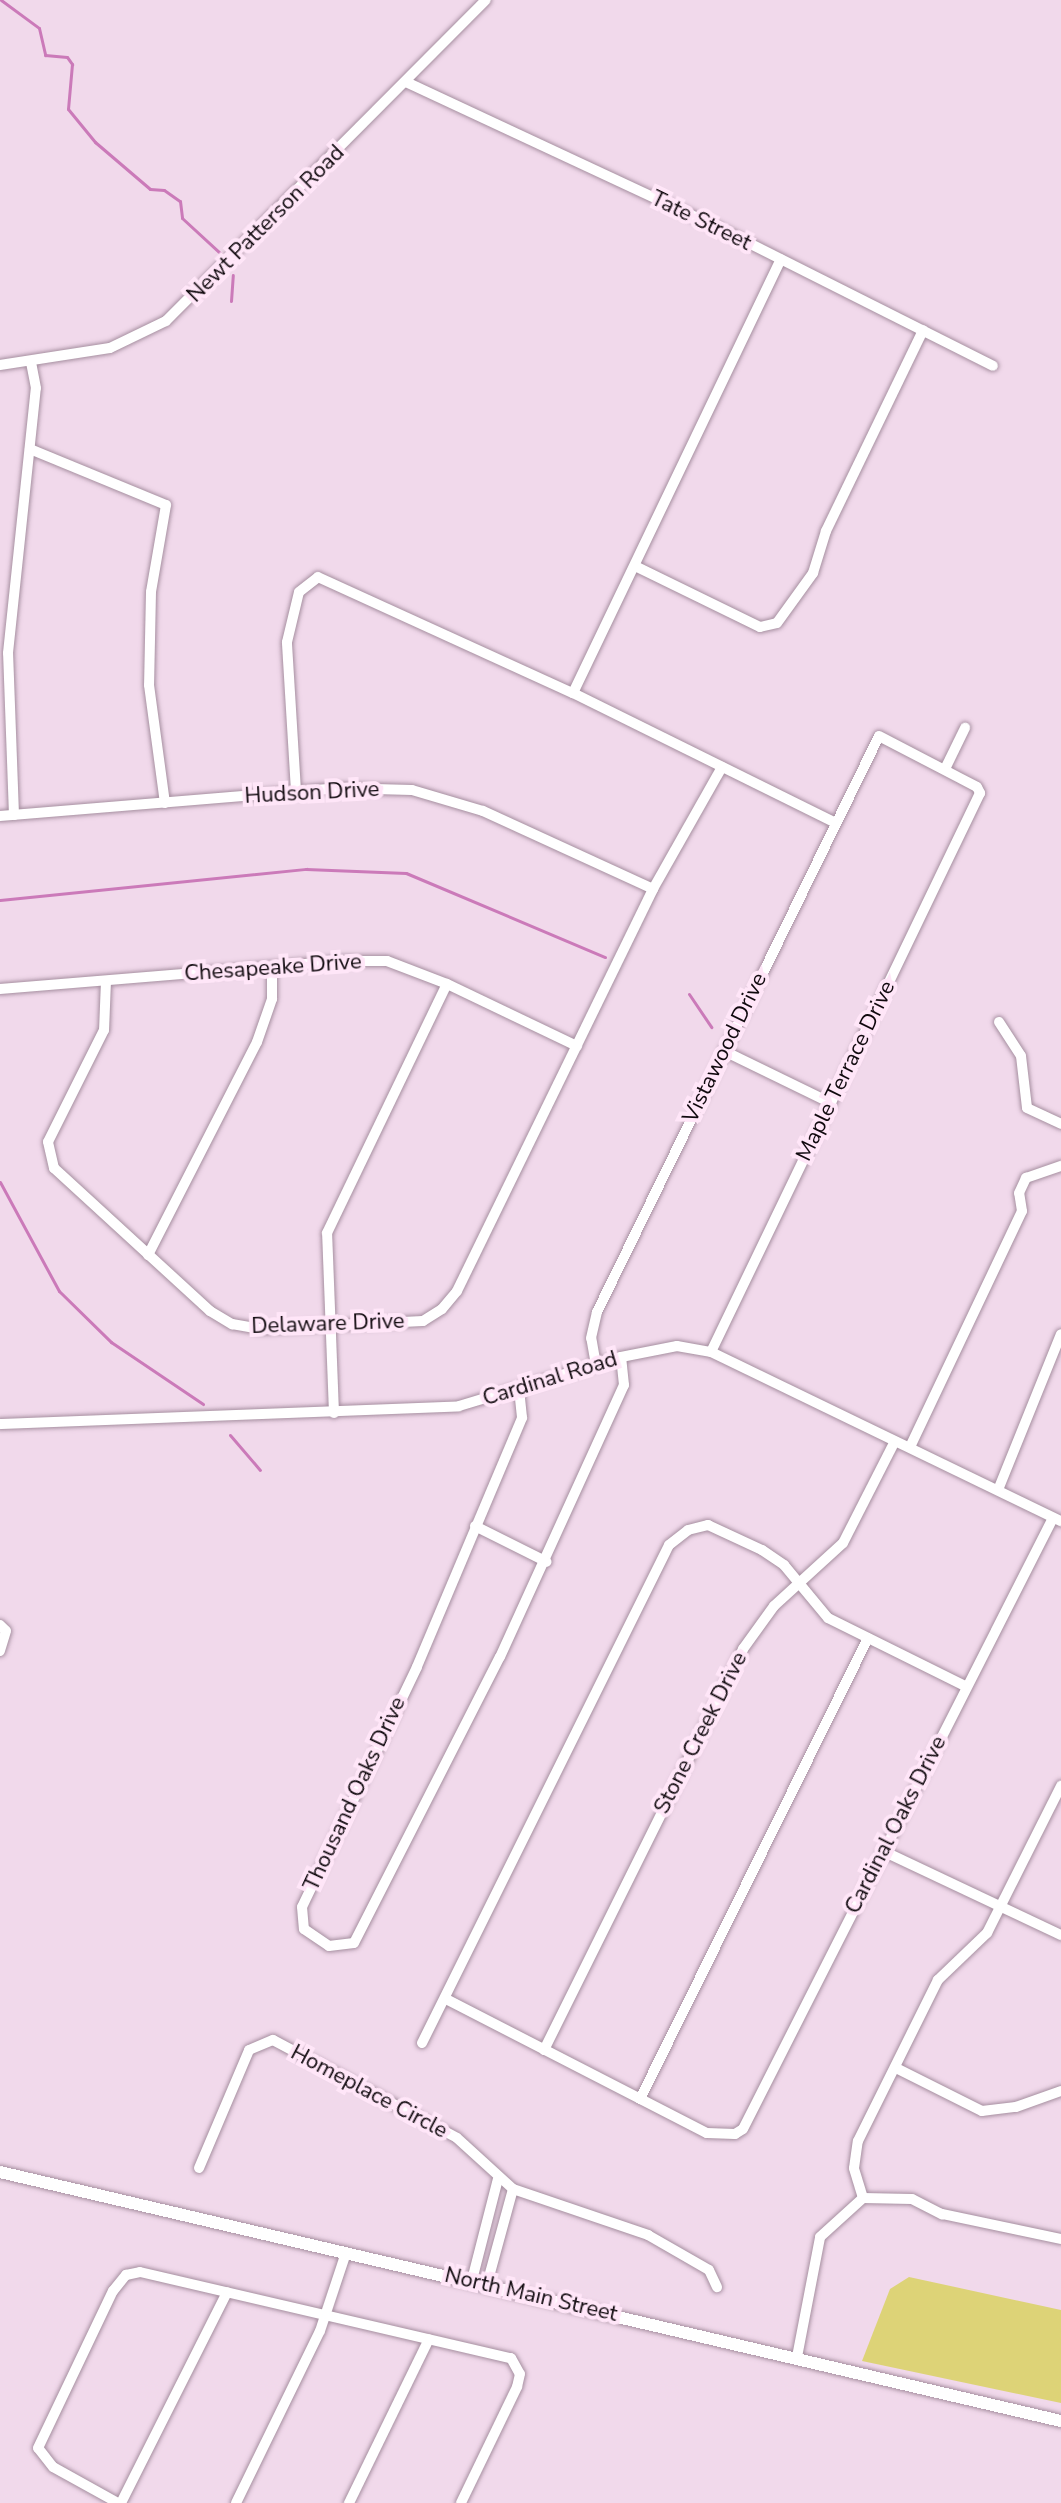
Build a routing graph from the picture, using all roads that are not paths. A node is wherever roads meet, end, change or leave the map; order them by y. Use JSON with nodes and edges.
{"nodes":[{"id":1,"x":486,"y":0,"type":"edge"},
{"id":2,"x":406,"y":82,"type":"junction"},
{"id":3,"x":781,"y":259,"type":"junction"},
{"id":4,"x":923,"y":330,"type":"junction"},
{"id":5,"x":31,"y":363,"type":"junction"},
{"id":6,"x":0,"y":365,"type":"edge"},
{"id":7,"x":993,"y":366,"type":"dead end"},
{"id":8,"x":30,"y":449,"type":"junction"},
{"id":9,"x":635,"y":566,"type":"junction"},
{"id":10,"x":573,"y":693,"type":"junction"},
{"id":11,"x":965,"y":728,"type":"dead end"},
{"id":12,"x":722,"y":767,"type":"junction"},
{"id":13,"x":945,"y":769,"type":"junction"},
{"id":14,"x":296,"y":791,"type":"junction"},
{"id":15,"x":165,"y":803,"type":"junction"},
{"id":16,"x":14,"y":815,"type":"junction"},
{"id":17,"x":0,"y":816,"type":"edge"},
{"id":18,"x":834,"y":822,"type":"junction"},
{"id":19,"x":653,"y":889,"type":"junction"},
{"id":20,"x":272,"y":967,"type":"junction"},
{"id":21,"x":106,"y":981,"type":"junction"},
{"id":22,"x":447,"y":984,"type":"junction"},
{"id":23,"x":0,"y":989,"type":"edge"},
{"id":24,"x":999,"y":1022,"type":"dead end"},
{"id":25,"x":577,"y":1046,"type":"junction"},
{"id":26,"x":724,"y":1051,"type":"junction"},
{"id":27,"x":831,"y":1103,"type":"junction"},
{"id":28,"x":1061,"y":1124,"type":"edge"},
{"id":29,"x":1061,"y":1166,"type":"edge"},
{"id":30,"x":148,"y":1255,"type":"junction"},
{"id":31,"x":330,"y":1327,"type":"junction"},
{"id":32,"x":1061,"y":1334,"type":"edge"},
{"id":33,"x":711,"y":1352,"type":"junction"},
{"id":34,"x":621,"y":1357,"type":"junction"},
{"id":35,"x":596,"y":1365,"type":"junction"},
{"id":36,"x":519,"y":1389,"type":"junction"},
{"id":37,"x":334,"y":1413,"type":"junction"},
{"id":38,"x":0,"y":1424,"type":"edge"},
{"id":39,"x":895,"y":1441,"type":"junction"},
{"id":40,"x":910,"y":1447,"type":"junction"},
{"id":41,"x":998,"y":1490,"type":"junction"},
{"id":42,"x":1057,"y":1519,"type":"edge"},
{"id":43,"x":475,"y":1526,"type":"junction"},
{"id":44,"x":547,"y":1562,"type":"junction"},
{"id":45,"x":799,"y":1585,"type":"junction"},
{"id":46,"x":3,"y":1628,"type":"edge"},
{"id":47,"x":868,"y":1638,"type":"junction"},
{"id":48,"x":0,"y":1651,"type":"edge"},
{"id":49,"x":965,"y":1686,"type":"junction"},
{"id":50,"x":1059,"y":1793,"type":"edge"},
{"id":51,"x":883,"y":1851,"type":"junction"},
{"id":52,"x":1001,"y":1906,"type":"junction"},
{"id":53,"x":1061,"y":1935,"type":"edge"},
{"id":54,"x":446,"y":1999,"type":"junction"},
{"id":55,"x":422,"y":2043,"type":"dead end"},
{"id":56,"x":544,"y":2050,"type":"junction"},
{"id":57,"x":896,"y":2068,"type":"junction"},
{"id":58,"x":1061,"y":2091,"type":"edge"},
{"id":59,"x":640,"y":2099,"type":"junction"},
{"id":60,"x":199,"y":2168,"type":"dead end"},
{"id":61,"x":0,"y":2172,"type":"edge"},
{"id":62,"x":498,"y":2179,"type":"junction"},
{"id":63,"x":513,"y":2189,"type":"junction"},
{"id":64,"x":863,"y":2198,"type":"junction"},
{"id":65,"x":485,"y":2228,"type":"junction"},
{"id":66,"x":500,"y":2233,"type":"junction"},
{"id":67,"x":1061,"y":2239,"type":"edge"},
{"id":68,"x":346,"y":2253,"type":"junction"},
{"id":69,"x":472,"y":2280,"type":"junction"},
{"id":70,"x":487,"y":2284,"type":"junction"},
{"id":71,"x":717,"y":2287,"type":"dead end"},
{"id":72,"x":227,"y":2292,"type":"junction"},
{"id":73,"x":326,"y":2314,"type":"junction"},
{"id":74,"x":429,"y":2339,"type":"junction"},
{"id":75,"x":797,"y":2357,"type":"junction"},
{"id":76,"x":1061,"y":2421,"type":"edge"},
{"id":77,"x":120,"y":2503,"type":"edge"},
{"id":78,"x":236,"y":2503,"type":"edge"},
{"id":79,"x":349,"y":2503,"type":"edge"},
{"id":80,"x":461,"y":2503,"type":"edge"}],
"edges":[{"from":1,"to":2,"type":"street","name":"Newt Patterson Road"},
{"from":2,"to":3,"type":"street","name":"Tate Street"},
{"from":2,"to":5,"type":"street","name":"Newt Patterson Road"},
{"from":3,"to":4,"type":"street","name":"Tate Street"},
{"from":3,"to":9,"type":"street"},
{"from":4,"to":7,"type":"street","name":"Tate Street"},
{"from":4,"to":9,"type":"street"},
{"from":5,"to":6,"type":"street","name":"Newt Patterson Road"},
{"from":5,"to":8,"type":"street"},
{"from":8,"to":15,"type":"street"},
{"from":8,"to":16,"type":"street"},
{"from":9,"to":10,"type":"street"},
{"from":10,"to":12,"type":"street"},
{"from":10,"to":14,"type":"street"},
{"from":11,"to":13,"type":"street"},
{"from":12,"to":18,"type":"street"},
{"from":12,"to":19,"type":"street","name":"Delaware Drive"},
{"from":13,"to":18,"type":"street","name":"Vistawood Drive"},
{"from":13,"to":27,"type":"street","name":"Maple Terrace Drive"},
{"from":14,"to":15,"type":"street","name":"Hudson Drive"},
{"from":14,"to":19,"type":"street","name":"Hudson Drive"},
{"from":15,"to":16,"type":"street","name":"Hudson Drive"},
{"from":16,"to":17,"type":"street","name":"Hudson Drive"},
{"from":18,"to":26,"type":"street","name":"Vistawood Drive"},
{"from":19,"to":25,"type":"street","name":"Delaware Drive"},
{"from":20,"to":21,"type":"street","name":"Chesapeake Drive"},
{"from":20,"to":22,"type":"street","name":"Chesapeake Drive"},
{"from":20,"to":30,"type":"street"},
{"from":21,"to":23,"type":"street","name":"Chesapeake Drive"},
{"from":21,"to":30,"type":"street","name":"Delaware Drive"},
{"from":22,"to":25,"type":"street","name":"Chesapeake Drive"},
{"from":22,"to":31,"type":"street"},
{"from":24,"to":28,"type":"street"},
{"from":25,"to":31,"type":"street","name":"Delaware Drive"},
{"from":26,"to":27,"type":"street"},
{"from":26,"to":35,"type":"street","name":"Vistawood Drive"},
{"from":27,"to":33,"type":"street","name":"Maple Terrace Drive"},
{"from":29,"to":40,"type":"street"},
{"from":30,"to":31,"type":"street","name":"Delaware Drive"},
{"from":31,"to":37,"type":"street"},
{"from":32,"to":41,"type":"street"},
{"from":33,"to":34,"type":"street","name":"Cardinal Road"},
{"from":33,"to":39,"type":"street","name":"Cardinal Road"},
{"from":34,"to":35,"type":"street","name":"Cardinal Road"},
{"from":34,"to":44,"type":"street","name":"Thousand Oaks Drive"},
{"from":35,"to":36,"type":"street","name":"Cardinal Road"},
{"from":36,"to":37,"type":"street","name":"Cardinal Road"},
{"from":36,"to":43,"type":"street","name":"Thousand Oaks Drive"},
{"from":37,"to":38,"type":"street","name":"Cardinal Road"},
{"from":39,"to":40,"type":"street","name":"Cardinal Road"},
{"from":39,"to":45,"type":"street","name":"Stone Creek Drive"},
{"from":40,"to":41,"type":"street","name":"Cardinal Road"},
{"from":41,"to":42,"type":"street","name":"Cardinal Road"},
{"from":42,"to":49,"type":"street","name":"Cardinal Oaks Drive"},
{"from":43,"to":44,"type":"street"},
{"from":43,"to":44,"type":"street","name":"Thousand Oaks Drive"},
{"from":45,"to":47,"type":"street"},
{"from":45,"to":54,"type":"street"},
{"from":45,"to":56,"type":"street","name":"Stone Creek Drive"},
{"from":46,"to":48,"type":"street"},
{"from":47,"to":49,"type":"street"},
{"from":47,"to":59,"type":"street"},
{"from":49,"to":51,"type":"street","name":"Cardinal Oaks Drive"},
{"from":50,"to":52,"type":"street"},
{"from":51,"to":52,"type":"street"},
{"from":51,"to":59,"type":"street","name":"Cardinal Oaks Drive"},
{"from":52,"to":53,"type":"street"},
{"from":52,"to":57,"type":"street"},
{"from":54,"to":55,"type":"street"},
{"from":54,"to":56,"type":"street"},
{"from":56,"to":59,"type":"street"},
{"from":57,"to":58,"type":"street"},
{"from":57,"to":64,"type":"street"},
{"from":60,"to":62,"type":"street","name":"Homeplace Circle"},
{"from":61,"to":68,"type":"main road","name":"North Main Street"},
{"from":62,"to":63,"type":"street","name":"Homeplace Circle"},
{"from":62,"to":65,"type":"street"},
{"from":63,"to":66,"type":"street"},
{"from":63,"to":71,"type":"street","name":"Homeplace Circle"},
{"from":64,"to":67,"type":"street"},
{"from":64,"to":75,"type":"street"},
{"from":65,"to":66,"type":"street"},
{"from":65,"to":69,"type":"street"},
{"from":66,"to":70,"type":"street"},
{"from":68,"to":69,"type":"main road","name":"North Main Street"},
{"from":68,"to":73,"type":"street"},
{"from":69,"to":70,"type":"main road","name":"North Main Street"},
{"from":70,"to":75,"type":"main road","name":"North Main Street"},
{"from":72,"to":73,"type":"street"},
{"from":72,"to":77,"type":"street"},
{"from":72,"to":77,"type":"street"},
{"from":73,"to":74,"type":"street"},
{"from":73,"to":78,"type":"street"},
{"from":74,"to":79,"type":"street"},
{"from":74,"to":80,"type":"street"},
{"from":75,"to":76,"type":"main road","name":"North Main Street"}]}
